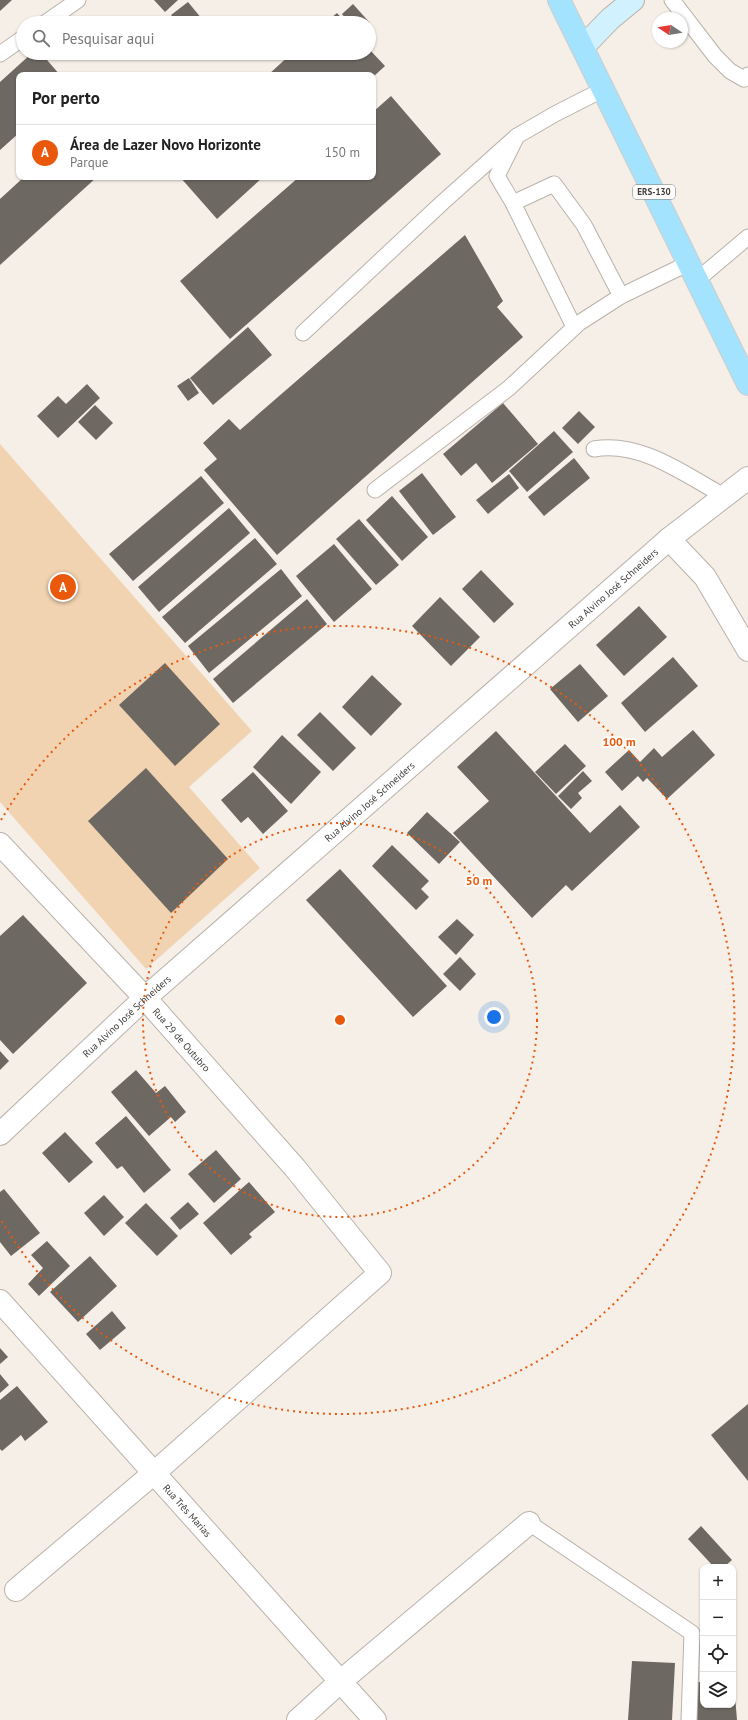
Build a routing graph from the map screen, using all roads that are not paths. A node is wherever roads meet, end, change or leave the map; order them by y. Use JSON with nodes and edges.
{"nodes":[{"id":1,"x":78,"y":0,"type":"edge"},
{"id":2,"x":633,"y":0,"type":"edge"},
{"id":3,"x":672,"y":0,"type":"edge"},
{"id":4,"x":561,"y":1,"type":"edge"},
{"id":5,"x":55,"y":16,"type":"edge"},
{"id":6,"x":16,"y":43,"type":"edge"},
{"id":7,"x":583,"y":47,"type":"junction"},
{"id":8,"x":0,"y":54,"type":"edge"},
{"id":9,"x":748,"y":75,"type":"edge"},
{"id":10,"x":604,"y":89,"type":"junction"},
{"id":11,"x":517,"y":136,"type":"junction"},
{"id":12,"x":514,"y":203,"type":"junction"},
{"id":13,"x":748,"y":237,"type":"edge"},
{"id":14,"x":693,"y":271,"type":"junction"},
{"id":15,"x":621,"y":296,"type":"junction"},
{"id":16,"x":574,"y":327,"type":"junction"},
{"id":17,"x":303,"y":333,"type":"dead end"},
{"id":18,"x":748,"y":384,"type":"edge"},
{"id":19,"x":594,"y":449,"type":"dead end"},
{"id":20,"x":748,"y":478,"type":"edge"},
{"id":21,"x":375,"y":490,"type":"dead end"},
{"id":22,"x":724,"y":496,"type":"junction"},
{"id":23,"x":669,"y":539,"type":"junction"},
{"id":24,"x":748,"y":650,"type":"edge"},
{"id":25,"x":0,"y":844,"type":"edge"},
{"id":26,"x":145,"y":998,"type":"junction"},
{"id":27,"x":0,"y":1134,"type":"edge"},
{"id":28,"x":0,"y":1301,"type":"edge"},
{"id":29,"x":154,"y":1473,"type":"junction"},
{"id":30,"x":529,"y":1523,"type":"joint"},
{"id":31,"x":16,"y":1590,"type":"dead end"},
{"id":32,"x":341,"y":1681,"type":"junction"},
{"id":33,"x":298,"y":1720,"type":"edge"},
{"id":34,"x":375,"y":1720,"type":"edge"},
{"id":35,"x":689,"y":1720,"type":"edge"}],
"edges":[{"from":1,"to":5,"type":"lane"},
{"from":2,"to":7,"type":"street"},
{"from":3,"to":9,"type":"lane"},
{"from":4,"to":7,"type":"main road","number":"ERS-130"},
{"from":6,"to":8,"type":"lane"},
{"from":7,"to":10,"type":"main road","number":"ERS-130"},
{"from":10,"to":11,"type":"lane"},
{"from":10,"to":14,"type":"main road","number":"ERS-130"},
{"from":11,"to":12,"type":"lane"},
{"from":11,"to":17,"type":"lane"},
{"from":12,"to":15,"type":"lane"},
{"from":12,"to":16,"type":"lane"},
{"from":13,"to":14,"type":"lane"},
{"from":14,"to":15,"type":"lane"},
{"from":14,"to":18,"type":"main road","number":"ERS-130"},
{"from":15,"to":16,"type":"lane"},
{"from":16,"to":21,"type":"lane"},
{"from":19,"to":22,"type":"lane"},
{"from":20,"to":22,"type":"street","name":"Rua Alvino José Schneiders"},
{"from":22,"to":23,"type":"street","name":"Rua Alvino José Schneiders"},
{"from":23,"to":24,"type":"street"},
{"from":23,"to":26,"type":"street","name":"Rua Alvino José Schneiders"},
{"from":25,"to":26,"type":"street","name":"Rua 29 de Outubro"},
{"from":26,"to":27,"type":"street","name":"Rua Alvino José Schneiders"},
{"from":26,"to":29,"type":"street","name":"Rua 29 de Outubro"},
{"from":28,"to":29,"type":"street","name":"Rua Três Marias"},
{"from":29,"to":31,"type":"street"},
{"from":29,"to":32,"type":"street","name":"Rua Três Marias"},
{"from":30,"to":32,"type":"street"},
{"from":30,"to":35,"type":"lane"},
{"from":32,"to":33,"type":"street"},
{"from":32,"to":34,"type":"street","name":"Rua Três Marias"}]}
